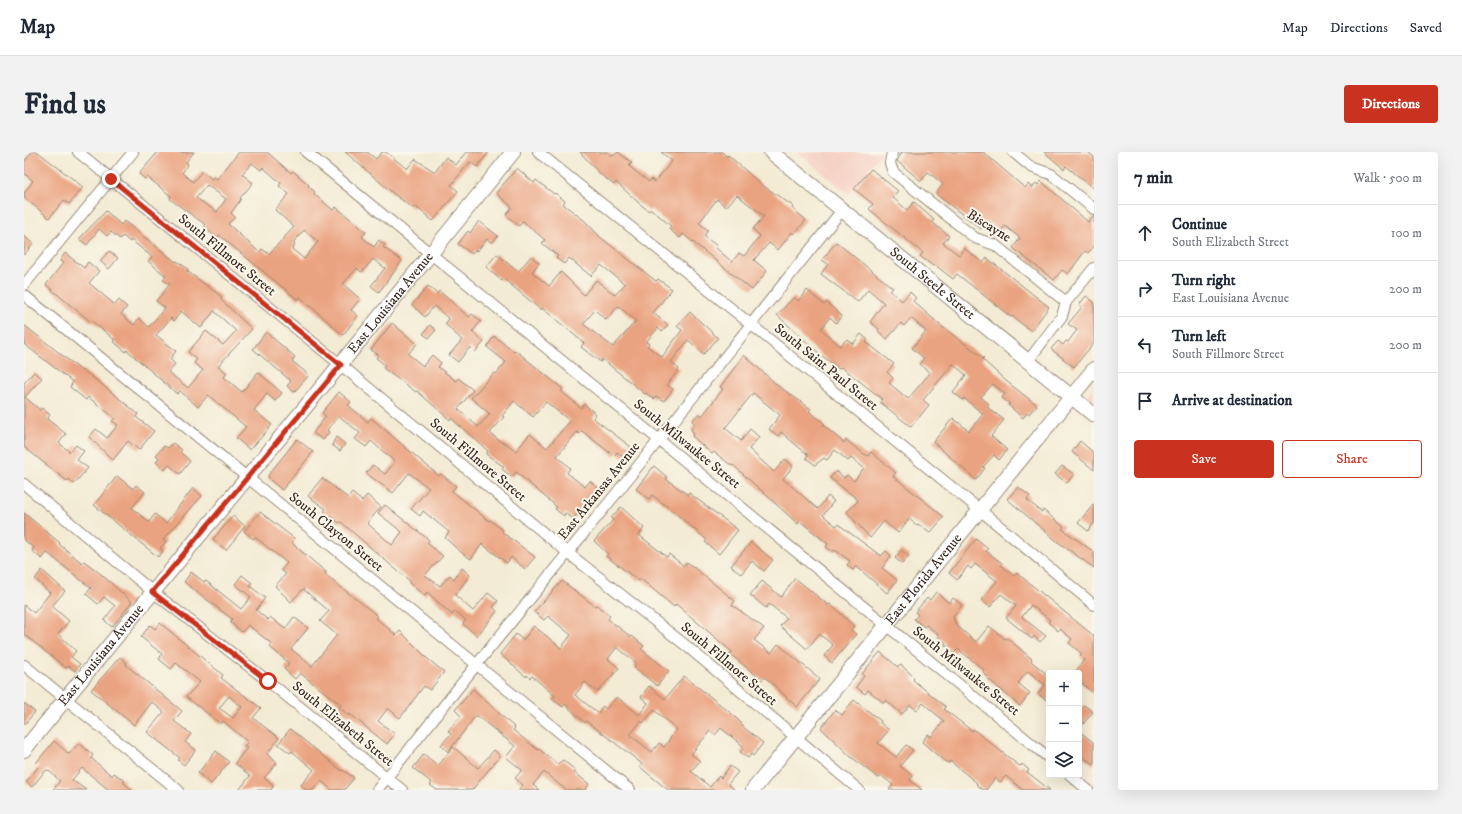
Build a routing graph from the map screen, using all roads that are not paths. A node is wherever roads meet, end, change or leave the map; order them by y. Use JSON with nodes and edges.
{"nodes":[{"id":1,"x":78,"y":152,"type":"edge"},
{"id":2,"x":133,"y":152,"type":"edge"},
{"id":3,"x":306,"y":152,"type":"edge"},
{"id":4,"x":513,"y":152,"type":"edge"},
{"id":5,"x":538,"y":152,"type":"edge"},
{"id":6,"x":771,"y":152,"type":"edge"},
{"id":7,"x":892,"y":152,"type":"edge"},
{"id":8,"x":1013,"y":152,"type":"edge"},
{"id":9,"x":111,"y":179,"type":"junction"},
{"id":10,"x":1094,"y":209,"type":"edge"},
{"id":11,"x":842,"y":210,"type":"junction"},
{"id":12,"x":430,"y":254,"type":"junction"},
{"id":13,"x":1094,"y":268,"type":"edge"},
{"id":14,"x":24,"y":285,"type":"edge"},
{"id":15,"x":24,"y":295,"type":"edge"},
{"id":16,"x":1066,"y":302,"type":"junction"},
{"id":17,"x":751,"y":324,"type":"junction"},
{"id":18,"x":1028,"y":361,"type":"junction"},
{"id":19,"x":341,"y":365,"type":"junction"},
{"id":20,"x":1094,"y":370,"type":"edge"},
{"id":21,"x":1072,"y":397,"type":"junction"},
{"id":22,"x":1094,"y":415,"type":"edge"},
{"id":23,"x":658,"y":439,"type":"junction"},
{"id":24,"x":247,"y":478,"type":"junction"},
{"id":25,"x":24,"y":484,"type":"edge"},
{"id":26,"x":980,"y":510,"type":"junction"},
{"id":27,"x":568,"y":553,"type":"junction"},
{"id":28,"x":152,"y":592,"type":"junction"},
{"id":29,"x":1094,"y":605,"type":"edge"},
{"id":30,"x":887,"y":625,"type":"junction"},
{"id":31,"x":477,"y":664,"type":"junction"},
{"id":32,"x":24,"y":665,"type":"edge"},
{"id":33,"x":66,"y":698,"type":"junction"},
{"id":34,"x":796,"y":738,"type":"junction"},
{"id":35,"x":24,"y":750,"type":"edge"},
{"id":36,"x":1046,"y":756,"type":"edge"},
{"id":37,"x":387,"y":778,"type":"junction"},
{"id":38,"x":1074,"y":778,"type":"edge"},
{"id":39,"x":178,"y":790,"type":"edge"},
{"id":40,"x":377,"y":790,"type":"edge"},
{"id":41,"x":402,"y":790,"type":"edge"},
{"id":42,"x":630,"y":790,"type":"edge"},
{"id":43,"x":753,"y":790,"type":"edge"},
{"id":44,"x":860,"y":790,"type":"edge"},
{"id":45,"x":1088,"y":790,"type":"edge"}],
"edges":[{"from":1,"to":9,"type":"street","name":"South Fillmore Street"},
{"from":2,"to":9,"type":"street"},
{"from":3,"to":12,"type":"street","name":"South Milwaukee Street"},
{"from":4,"to":12,"type":"street","name":"East Louisiana Avenue"},
{"from":5,"to":17,"type":"street","name":"South Saint Paul Street"},
{"from":6,"to":11,"type":"street","name":"South Steele Street"},
{"from":7,"to":16,"type":"street","name":"Biscayne"},
{"from":8,"to":10,"type":"street"},
{"from":9,"to":14,"type":"street"},
{"from":9,"to":19,"type":"street","name":"South Fillmore Street"},
{"from":11,"to":17,"type":"street","name":"East Arkansas Avenue"},
{"from":11,"to":18,"type":"street","name":"South Steele Street"},
{"from":12,"to":19,"type":"street","name":"East Louisiana Avenue"},
{"from":12,"to":23,"type":"street","name":"South Milwaukee Street"},
{"from":13,"to":16,"type":"street"},
{"from":15,"to":24,"type":"street","name":"South Clayton Street"},
{"from":16,"to":18,"type":"street"},
{"from":17,"to":23,"type":"street","name":"East Arkansas Avenue"},
{"from":17,"to":26,"type":"street","name":"South Saint Paul Street"},
{"from":18,"to":21,"type":"street","name":"South Steele Street"},
{"from":19,"to":24,"type":"street","name":"East Louisiana Avenue"},
{"from":19,"to":27,"type":"street","name":"South Fillmore Street"},
{"from":20,"to":21,"type":"street","name":"East Florida Avenue"},
{"from":21,"to":22,"type":"street","name":"South Steele Street"},
{"from":21,"to":26,"type":"street","name":"East Florida Avenue"},
{"from":23,"to":27,"type":"street","name":"East Arkansas Avenue"},
{"from":23,"to":30,"type":"street","name":"South Milwaukee Street"},
{"from":24,"to":28,"type":"street","name":"East Louisiana Avenue"},
{"from":24,"to":31,"type":"street","name":"South Clayton Street"},
{"from":25,"to":28,"type":"street","name":"South Elizabeth Street"},
{"from":26,"to":29,"type":"street","name":"South Saint Paul Street"},
{"from":26,"to":30,"type":"street","name":"East Florida Avenue"},
{"from":27,"to":31,"type":"street","name":"East Arkansas Avenue"},
{"from":27,"to":34,"type":"street","name":"South Fillmore Street"},
{"from":28,"to":33,"type":"street","name":"East Louisiana Avenue"},
{"from":28,"to":37,"type":"street","name":"South Elizabeth Street"},
{"from":30,"to":34,"type":"street","name":"East Florida Avenue"},
{"from":30,"to":36,"type":"street","name":"South Milwaukee Street"},
{"from":31,"to":37,"type":"street","name":"East Arkansas Avenue"},
{"from":31,"to":42,"type":"street","name":"South Clayton Street"},
{"from":32,"to":33,"type":"street"},
{"from":33,"to":35,"type":"street","name":"East Louisiana Avenue"},
{"from":33,"to":39,"type":"street"},
{"from":34,"to":43,"type":"street","name":"East Florida Avenue"},
{"from":34,"to":44,"type":"street","name":"South Fillmore Street"},
{"from":37,"to":40,"type":"street","name":"East Arkansas Avenue"},
{"from":37,"to":41,"type":"street","name":"South Elizabeth Street"},
{"from":38,"to":45,"type":"street"}]}
